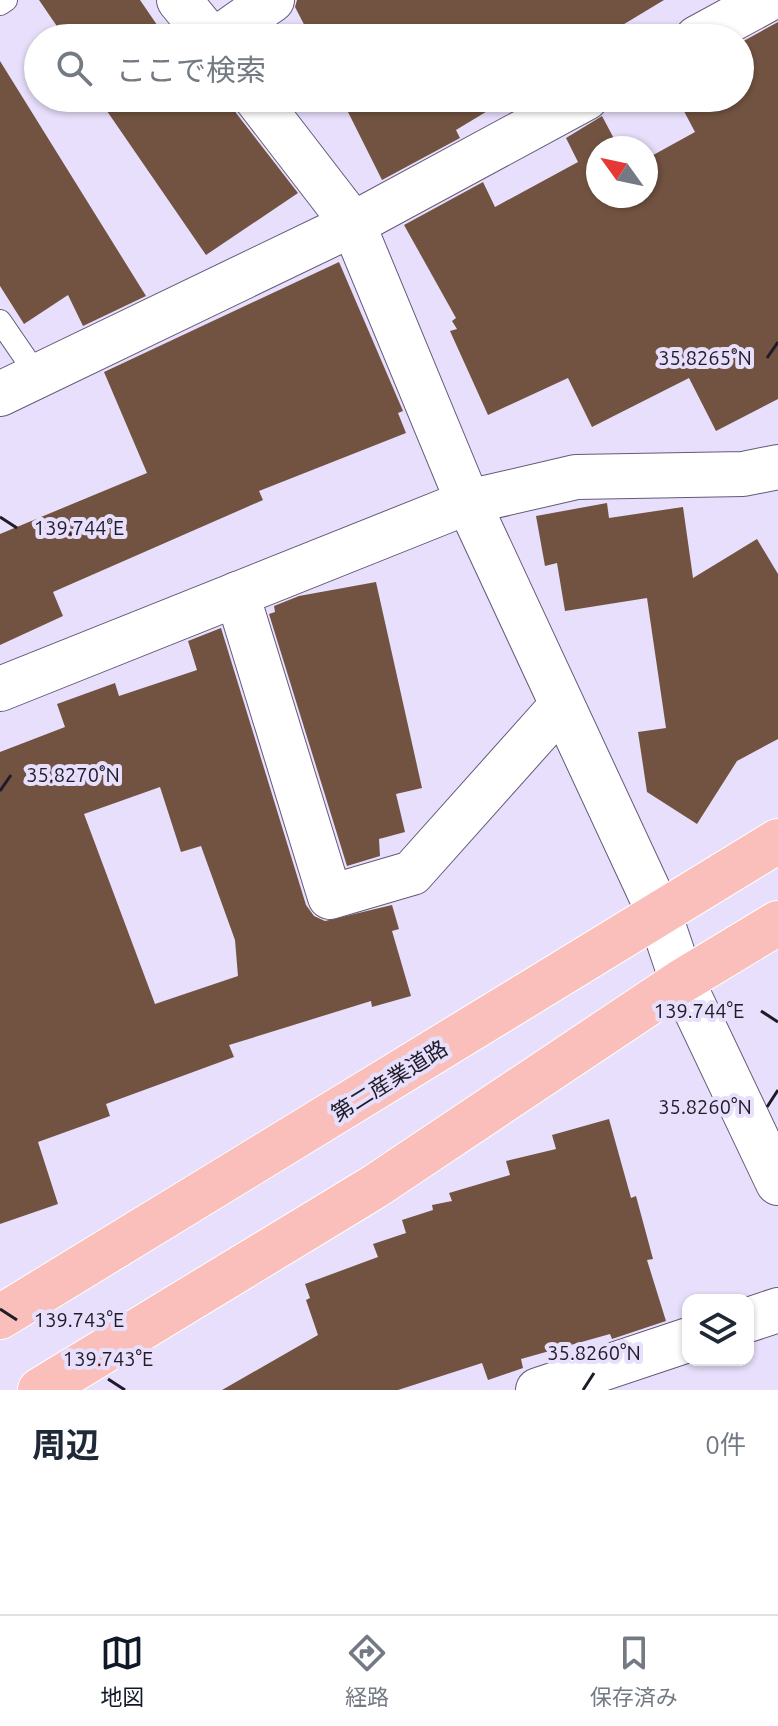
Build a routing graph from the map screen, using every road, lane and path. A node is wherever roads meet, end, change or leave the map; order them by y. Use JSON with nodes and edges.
{"nodes":[{"id":1,"x":6,"y":0,"type":"edge"},
{"id":2,"x":179,"y":0,"type":"edge"},
{"id":3,"x":272,"y":0,"type":"edge"},
{"id":4,"x":767,"y":0,"type":"edge"},
{"id":5,"x":0,"y":4,"type":"edge"},
{"id":6,"x":199,"y":24,"type":"edge"},
{"id":7,"x":238,"y":24,"type":"edge"},
{"id":8,"x":723,"y":24,"type":"edge"},
{"id":9,"x":267,"y":112,"type":"edge"},
{"id":10,"x":560,"y":112,"type":"edge"},
{"id":11,"x":353,"y":224,"type":"junction"},
{"id":12,"x":0,"y":321,"type":"edge"},
{"id":13,"x":18,"y":384,"type":"edge"},
{"id":14,"x":778,"y":467,"type":"edge"},
{"id":15,"x":468,"y":502,"type":"junction"},
{"id":16,"x":237,"y":594,"type":"junction"},
{"id":17,"x":0,"y":689,"type":"edge"},
{"id":18,"x":562,"y":705,"type":"junction"},
{"id":19,"x":778,"y":841,"type":"edge"},
{"id":20,"x":659,"y":913,"type":"junction"},
{"id":21,"x":778,"y":923,"type":"edge"},
{"id":22,"x":682,"y":981,"type":"junction"},
{"id":23,"x":774,"y":1168,"type":"edge"},
{"id":24,"x":778,"y":1310,"type":"edge"},
{"id":25,"x":0,"y":1317,"type":"edge"},
{"id":26,"x":754,"y":1318,"type":"edge"},
{"id":27,"x":682,"y":1342,"type":"edge"},
{"id":28,"x":40,"y":1390,"type":"edge"},
{"id":29,"x":538,"y":1390,"type":"edge"}],
"edges":[{"from":1,"to":5,"type":"lane"},
{"from":2,"to":6,"type":"street"},
{"from":3,"to":7,"type":"street"},
{"from":4,"to":8,"type":"street"},
{"from":9,"to":11,"type":"street"},
{"from":10,"to":11,"type":"street"},
{"from":11,"to":13,"type":"street"},
{"from":11,"to":15,"type":"street"},
{"from":12,"to":13,"type":"lane"},
{"from":14,"to":15,"type":"street"},
{"from":15,"to":16,"type":"street"},
{"from":15,"to":18,"type":"street"},
{"from":16,"to":17,"type":"street"},
{"from":16,"to":18,"type":"street"},
{"from":18,"to":20,"type":"street"},
{"from":19,"to":20,"type":"main road","name":"第二産業道路"},
{"from":20,"to":22,"type":"street"},
{"from":20,"to":25,"type":"main road","name":"第二産業道路"},
{"from":21,"to":22,"type":"main road"},
{"from":22,"to":23,"type":"street"},
{"from":22,"to":28,"type":"main road"},
{"from":24,"to":26,"type":"street"},
{"from":27,"to":29,"type":"street"}]}
